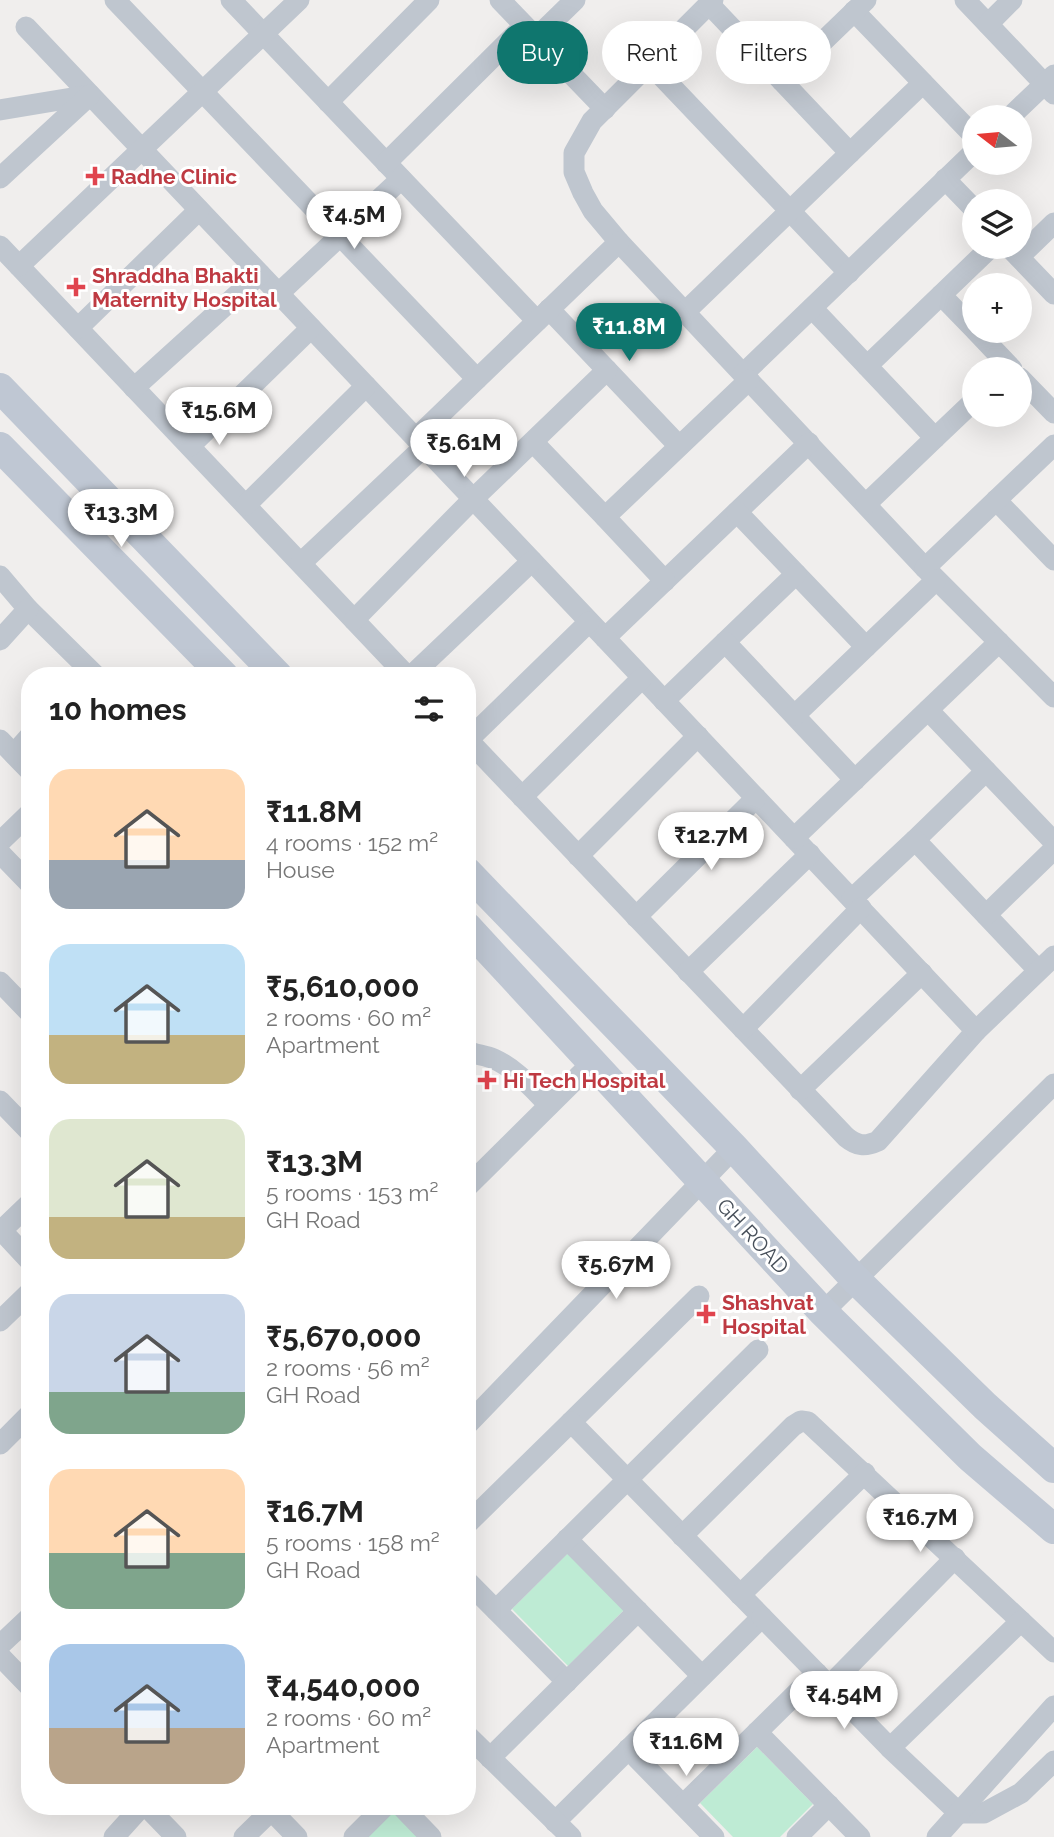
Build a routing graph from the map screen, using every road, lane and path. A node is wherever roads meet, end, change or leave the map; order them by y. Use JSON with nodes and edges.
{"nodes":[{"id":1,"x":114,"y":0,"type":"edge"},
{"id":2,"x":231,"y":0,"type":"edge"},
{"id":3,"x":299,"y":0,"type":"edge"},
{"id":4,"x":429,"y":0,"type":"edge"},
{"id":5,"x":499,"y":0,"type":"edge"},
{"id":6,"x":575,"y":0,"type":"edge"},
{"id":7,"x":965,"y":0,"type":"edge"},
{"id":8,"x":1012,"y":0,"type":"edge"},
{"id":9,"x":711,"y":2,"type":"edge"},
{"id":10,"x":860,"y":6,"type":"edge"},
{"id":11,"x":519,"y":21,"type":"edge"},
{"id":12,"x":545,"y":21,"type":"edge"},
{"id":13,"x":692,"y":21,"type":"edge"},
{"id":14,"x":728,"y":21,"type":"edge"},
{"id":15,"x":988,"y":24,"type":"junction"},
{"id":16,"x":26,"y":27,"type":"dead end"},
{"id":17,"x":263,"y":34,"type":"junction"},
{"id":18,"x":831,"y":34,"type":"edge"},
{"id":19,"x":497,"y":62,"type":"edge"},
{"id":20,"x":923,"y":83,"type":"junction"},
{"id":21,"x":581,"y":84,"type":"edge"},
{"id":22,"x":630,"y":84,"type":"edge"},
{"id":23,"x":669,"y":84,"type":"edge"},
{"id":24,"x":785,"y":84,"type":"edge"},
{"id":25,"x":1051,"y":84,"type":"edge"},
{"id":26,"x":202,"y":93,"type":"junction"},
{"id":27,"x":90,"y":95,"type":"junction"},
{"id":28,"x":328,"y":102,"type":"junction"},
{"id":29,"x":1025,"y":105,"type":"edge"},
{"id":30,"x":605,"y":109,"type":"junction"},
{"id":31,"x":0,"y":110,"type":"edge"},
{"id":32,"x":962,"y":124,"type":"edge"},
{"id":33,"x":142,"y":150,"type":"junction"},
{"id":34,"x":850,"y":153,"type":"junction"},
{"id":35,"x":386,"y":163,"type":"junction"},
{"id":36,"x":962,"y":163,"type":"edge"},
{"id":37,"x":0,"y":178,"type":"edge"},
{"id":38,"x":401,"y":178,"type":"junction"},
{"id":39,"x":945,"y":179,"type":"junction"},
{"id":40,"x":962,"y":197,"type":"edge"},
{"id":41,"x":199,"y":210,"type":"junction"},
{"id":42,"x":790,"y":211,"type":"junction"},
{"id":43,"x":1054,"y":223,"type":"edge"},
{"id":44,"x":340,"y":236,"type":"junction"},
{"id":45,"x":1032,"y":239,"type":"edge"},
{"id":46,"x":619,"y":242,"type":"junction"},
{"id":47,"x":0,"y":246,"type":"edge"},
{"id":48,"x":978,"y":259,"type":"edge"},
{"id":49,"x":1021,"y":259,"type":"edge"},
{"id":50,"x":19,"y":267,"type":"junction"},
{"id":51,"x":849,"y":273,"type":"junction"},
{"id":52,"x":260,"y":274,"type":"junction"},
{"id":53,"x":278,"y":294,"type":"junction"},
{"id":54,"x":1054,"y":294,"type":"edge"},
{"id":55,"x":941,"y":295,"type":"junction"},
{"id":56,"x":812,"y":308,"type":"junction"},
{"id":57,"x":686,"y":311,"type":"junction"},
{"id":58,"x":543,"y":315,"type":"junction"},
{"id":59,"x":962,"y":317,"type":"edge"},
{"id":60,"x":78,"y":328,"type":"junction"},
{"id":61,"x":311,"y":328,"type":"junction"},
{"id":62,"x":987,"y":343,"type":"edge"},
{"id":63,"x":999,"y":357,"type":"edge"},
{"id":64,"x":867,"y":366,"type":"junction"},
{"id":65,"x":607,"y":370,"type":"junction"},
{"id":66,"x":746,"y":377,"type":"junction"},
{"id":67,"x":477,"y":379,"type":"junction"},
{"id":68,"x":366,"y":386,"type":"junction"},
{"id":69,"x":0,"y":388,"type":"edge"},
{"id":70,"x":134,"y":388,"type":"junction"},
{"id":71,"x":1032,"y":391,"type":"edge"},
{"id":72,"x":962,"y":412,"type":"edge"},
{"id":73,"x":1054,"y":413,"type":"edge"},
{"id":74,"x":935,"y":438,"type":"junction"},
{"id":75,"x":533,"y":442,"type":"junction"},
{"id":76,"x":420,"y":443,"type":"junction"},
{"id":77,"x":809,"y":443,"type":"junction"},
{"id":78,"x":1054,"y":444,"type":"edge"},
{"id":79,"x":190,"y":446,"type":"junction"},
{"id":80,"x":679,"y":446,"type":"junction"},
{"id":81,"x":0,"y":447,"type":"edge"},
{"id":82,"x":473,"y":499,"type":"junction"},
{"id":83,"x":996,"y":500,"type":"junction"},
{"id":84,"x":866,"y":504,"type":"junction"},
{"id":85,"x":246,"y":505,"type":"junction"},
{"id":86,"x":737,"y":512,"type":"junction"},
{"id":87,"x":605,"y":517,"type":"junction"},
{"id":88,"x":1054,"y":559,"type":"edge"},
{"id":89,"x":532,"y":561,"type":"junction"},
{"id":90,"x":301,"y":564,"type":"junction"},
{"id":91,"x":931,"y":574,"type":"junction"},
{"id":92,"x":796,"y":575,"type":"junction"},
{"id":93,"x":0,"y":576,"type":"edge"},
{"id":94,"x":665,"y":581,"type":"junction"},
{"id":95,"x":28,"y":609,"type":"junction"},
{"id":96,"x":354,"y":620,"type":"junction"},
{"id":97,"x":589,"y":622,"type":"junction"},
{"id":98,"x":605,"y":638,"type":"junction"},
{"id":99,"x":0,"y":640,"type":"edge"},
{"id":100,"x":725,"y":642,"type":"junction"},
{"id":101,"x":999,"y":642,"type":"junction"},
{"id":102,"x":866,"y":647,"type":"junction"},
{"id":103,"x":82,"y":667,"type":"edge"},
{"id":104,"x":215,"y":667,"type":"edge"},
{"id":105,"x":269,"y":667,"type":"edge"},
{"id":106,"x":400,"y":667,"type":"edge"},
{"id":107,"x":419,"y":667,"type":"edge"},
{"id":108,"x":642,"y":677,"type":"junction"},
{"id":109,"x":1054,"y":697,"type":"edge"},
{"id":110,"x":664,"y":701,"type":"junction"},
{"id":111,"x":928,"y":710,"type":"junction"},
{"id":112,"x":795,"y":715,"type":"junction"},
{"id":113,"x":476,"y":731,"type":"edge"},
{"id":114,"x":698,"y":736,"type":"junction"},
{"id":115,"x":7,"y":747,"type":"edge"},
{"id":116,"x":476,"y":748,"type":"edge"},
{"id":117,"x":21,"y":762,"type":"edge"},
{"id":118,"x":986,"y":771,"type":"junction"},
{"id":119,"x":855,"y":780,"type":"junction"},
{"id":120,"x":522,"y":797,"type":"junction"},
{"id":121,"x":756,"y":797,"type":"junction"},
{"id":122,"x":21,"y":822,"type":"edge"},
{"id":123,"x":794,"y":838,"type":"junction"},
{"id":124,"x":915,"y":840,"type":"junction"},
{"id":125,"x":0,"y":842,"type":"edge"},
{"id":126,"x":1054,"y":842,"type":"edge"},
{"id":127,"x":1054,"y":849,"type":"edge"},
{"id":128,"x":0,"y":853,"type":"edge"},
{"id":129,"x":810,"y":854,"type":"junction"},
{"id":130,"x":578,"y":856,"type":"junction"},
{"id":131,"x":21,"y":875,"type":"edge"},
{"id":132,"x":476,"y":881,"type":"edge"},
{"id":133,"x":857,"y":904,"type":"junction"},
{"id":134,"x":986,"y":915,"type":"junction"},
{"id":135,"x":636,"y":917,"type":"junction"},
{"id":136,"x":476,"y":937,"type":"edge"},
{"id":137,"x":1046,"y":963,"type":"edge"},
{"id":138,"x":688,"y":972,"type":"junction"},
{"id":139,"x":922,"y":973,"type":"junction"},
{"id":140,"x":0,"y":982,"type":"edge"},
{"id":141,"x":21,"y":1004,"type":"edge"},
{"id":142,"x":743,"y":1029,"type":"junction"},
{"id":143,"x":976,"y":1031,"type":"junction"},
{"id":144,"x":476,"y":1054,"type":"edge"},
{"id":145,"x":593,"y":1062,"type":"junction"},
{"id":146,"x":1054,"y":1084,"type":"edge"},
{"id":147,"x":800,"y":1090,"type":"junction"},
{"id":148,"x":0,"y":1101,"type":"edge"},
{"id":149,"x":550,"y":1105,"type":"junction"},
{"id":150,"x":21,"y":1123,"type":"edge"},
{"id":151,"x":734,"y":1148,"type":"junction"},
{"id":152,"x":476,"y":1179,"type":"edge"},
{"id":153,"x":702,"y":1181,"type":"junction"},
{"id":154,"x":21,"y":1211,"type":"edge"},
{"id":155,"x":1,"y":1230,"type":"edge"},
{"id":156,"x":21,"y":1251,"type":"edge"},
{"id":157,"x":854,"y":1278,"type":"junction"},
{"id":158,"x":699,"y":1296,"type":"dead end"},
{"id":159,"x":21,"y":1301,"type":"edge"},
{"id":160,"x":823,"y":1312,"type":"junction"},
{"id":161,"x":0,"y":1321,"type":"edge"},
{"id":162,"x":758,"y":1350,"type":"dead end"},
{"id":163,"x":476,"y":1416,"type":"edge"},
{"id":164,"x":570,"y":1422,"type":"junction"},
{"id":165,"x":21,"y":1423,"type":"edge"},
{"id":166,"x":0,"y":1444,"type":"edge"},
{"id":167,"x":1054,"y":1468,"type":"edge"},
{"id":168,"x":865,"y":1473,"type":"junction"},
{"id":169,"x":627,"y":1479,"type":"junction"},
{"id":170,"x":476,"y":1510,"type":"edge"},
{"id":171,"x":1054,"y":1529,"type":"edge"},
{"id":172,"x":682,"y":1535,"type":"junction"},
{"id":173,"x":567,"y":1539,"type":"junction"},
{"id":174,"x":955,"y":1558,"type":"junction"},
{"id":175,"x":476,"y":1590,"type":"edge"},
{"id":176,"x":740,"y":1595,"type":"junction"},
{"id":177,"x":496,"y":1610,"type":"junction"},
{"id":178,"x":638,"y":1611,"type":"junction"},
{"id":179,"x":762,"y":1617,"type":"junction"},
{"id":180,"x":1021,"y":1621,"type":"junction"},
{"id":181,"x":21,"y":1625,"type":"edge"},
{"id":182,"x":0,"y":1645,"type":"edge"},
{"id":183,"x":1054,"y":1652,"type":"edge"},
{"id":184,"x":0,"y":1656,"type":"edge"},
{"id":185,"x":702,"y":1676,"type":"junction"},
{"id":186,"x":21,"y":1678,"type":"edge"},
{"id":187,"x":823,"y":1680,"type":"junction"},
{"id":188,"x":567,"y":1682,"type":"junction"},
{"id":189,"x":1054,"y":1706,"type":"edge"},
{"id":190,"x":757,"y":1732,"type":"junction"},
{"id":191,"x":476,"y":1744,"type":"edge"},
{"id":192,"x":890,"y":1748,"type":"junction"},
{"id":193,"x":628,"y":1749,"type":"junction"},
{"id":194,"x":490,"y":1758,"type":"junction"},
{"id":195,"x":1054,"y":1761,"type":"edge"},
{"id":196,"x":683,"y":1805,"type":"junction"},
{"id":197,"x":829,"y":1805,"type":"junction"},
{"id":198,"x":959,"y":1813,"type":"junction"},
{"id":199,"x":135,"y":1815,"type":"edge"},
{"id":200,"x":153,"y":1815,"type":"edge"},
{"id":201,"x":265,"y":1815,"type":"edge"},
{"id":202,"x":279,"y":1815,"type":"edge"},
{"id":203,"x":376,"y":1815,"type":"edge"},
{"id":204,"x":410,"y":1815,"type":"edge"},
{"id":205,"x":555,"y":1822,"type":"junction"},
{"id":206,"x":114,"y":1837,"type":"edge"},
{"id":207,"x":176,"y":1837,"type":"edge"},
{"id":208,"x":244,"y":1837,"type":"edge"},
{"id":209,"x":298,"y":1837,"type":"edge"},
{"id":210,"x":354,"y":1837,"type":"edge"},
{"id":211,"x":431,"y":1837,"type":"edge"},
{"id":212,"x":571,"y":1837,"type":"edge"},
{"id":213,"x":714,"y":1837,"type":"edge"},
{"id":214,"x":797,"y":1837,"type":"edge"},
{"id":215,"x":860,"y":1837,"type":"edge"},
{"id":216,"x":937,"y":1837,"type":"edge"}],
"edges":[{"from":1,"to":26,"type":"street"},
{"from":2,"to":17,"type":"street"},
{"from":3,"to":17,"type":"street"},
{"from":4,"to":28,"type":"street"},
{"from":5,"to":11,"type":"street"},
{"from":6,"to":12,"type":"street"},
{"from":7,"to":15,"type":"street"},
{"from":8,"to":15,"type":"street"},
{"from":9,"to":13,"type":"street"},
{"from":9,"to":14,"type":"street"},
{"from":10,"to":18,"type":"street"},
{"from":10,"to":20,"type":"street"},
{"from":15,"to":25,"type":"street"},
{"from":16,"to":27,"type":"street"},
{"from":17,"to":26,"type":"street"},
{"from":17,"to":28,"type":"street"},
{"from":19,"to":35,"type":"street"},
{"from":20,"to":32,"type":"street"},
{"from":20,"to":34,"type":"street"},
{"from":21,"to":30,"type":"street"},
{"from":22,"to":30,"type":"street"},
{"from":23,"to":42,"type":"street"},
{"from":24,"to":34,"type":"street"},
{"from":25,"to":29,"type":"street"},
{"from":26,"to":33,"type":"street"},
{"from":26,"to":44,"type":"street"},
{"from":27,"to":31,"type":"street"},
{"from":27,"to":33,"type":"street"},
{"from":27,"to":37,"type":"street"},
{"from":28,"to":35,"type":"street"},
{"from":30,"to":46,"type":"street"},
{"from":33,"to":41,"type":"street"},
{"from":33,"to":50,"type":"street"},
{"from":34,"to":42,"type":"street"},
{"from":35,"to":38,"type":"street"},
{"from":36,"to":39,"type":"street"},
{"from":38,"to":44,"type":"street"},
{"from":38,"to":58,"type":"street"},
{"from":39,"to":40,"type":"street"},
{"from":39,"to":51,"type":"street"},
{"from":41,"to":52,"type":"street"},
{"from":41,"to":60,"type":"street"},
{"from":42,"to":51,"type":"street"},
{"from":42,"to":57,"type":"street"},
{"from":43,"to":45,"type":"street"},
{"from":44,"to":53,"type":"street"},
{"from":44,"to":67,"type":"street"},
{"from":46,"to":57,"type":"street"},
{"from":46,"to":58,"type":"street"},
{"from":47,"to":50,"type":"street"},
{"from":48,"to":55,"type":"street"},
{"from":49,"to":54,"type":"street"},
{"from":50,"to":60,"type":"street"},
{"from":51,"to":56,"type":"street"},
{"from":52,"to":53,"type":"street"},
{"from":52,"to":70,"type":"street"},
{"from":53,"to":61,"type":"street"},
{"from":55,"to":59,"type":"street"},
{"from":55,"to":64,"type":"street"},
{"from":56,"to":64,"type":"street"},
{"from":56,"to":66,"type":"street"},
{"from":57,"to":66,"type":"street"},
{"from":58,"to":65,"type":"street"},
{"from":58,"to":67,"type":"street"},
{"from":60,"to":70,"type":"street"},
{"from":61,"to":68,"type":"street"},
{"from":61,"to":79,"type":"street"},
{"from":62,"to":63,"type":"street"},
{"from":64,"to":74,"type":"street"},
{"from":65,"to":75,"type":"street"},
{"from":65,"to":80,"type":"street"},
{"from":66,"to":77,"type":"street"},
{"from":66,"to":80,"type":"street"},
{"from":67,"to":76,"type":"street"},
{"from":68,"to":76,"type":"street"},
{"from":68,"to":85,"type":"street"},
{"from":69,"to":105,"type":"main road"},
{"from":70,"to":79,"type":"street"},
{"from":71,"to":73,"type":"street"},
{"from":72,"to":74,"type":"street"},
{"from":74,"to":84,"type":"street"},
{"from":75,"to":82,"type":"street"},
{"from":75,"to":87,"type":"street"},
{"from":76,"to":82,"type":"street"},
{"from":76,"to":90,"type":"street"},
{"from":77,"to":84,"type":"street"},
{"from":77,"to":86,"type":"street"},
{"from":78,"to":83,"type":"street"},
{"from":79,"to":85,"type":"street"},
{"from":80,"to":87,"type":"street"},
{"from":81,"to":104,"type":"main road"},
{"from":82,"to":89,"type":"street"},
{"from":82,"to":96,"type":"street"},
{"from":83,"to":88,"type":"street"},
{"from":83,"to":91,"type":"street"},
{"from":84,"to":91,"type":"street"},
{"from":85,"to":90,"type":"street"},
{"from":86,"to":92,"type":"street"},
{"from":86,"to":94,"type":"street"},
{"from":87,"to":94,"type":"street"},
{"from":89,"to":97,"type":"street"},
{"from":89,"to":107,"type":"street"},
{"from":90,"to":96,"type":"street"},
{"from":91,"to":101,"type":"street"},
{"from":91,"to":102,"type":"street"},
{"from":92,"to":100,"type":"street"},
{"from":92,"to":102,"type":"street"},
{"from":93,"to":95,"type":"street"},
{"from":94,"to":98,"type":"street"},
{"from":95,"to":99,"type":"street"},
{"from":95,"to":103,"type":"street"},
{"from":96,"to":106,"type":"street"},
{"from":97,"to":98,"type":"street"},
{"from":97,"to":113,"type":"street"},
{"from":98,"to":108,"type":"street"},
{"from":100,"to":110,"type":"street"},
{"from":100,"to":112,"type":"street"},
{"from":101,"to":109,"type":"street"},
{"from":101,"to":111,"type":"street"},
{"from":102,"to":112,"type":"street"},
{"from":108,"to":110,"type":"street"},
{"from":108,"to":120,"type":"street"},
{"from":110,"to":114,"type":"street"},
{"from":111,"to":118,"type":"street"},
{"from":111,"to":119,"type":"street"},
{"from":112,"to":119,"type":"street"},
{"from":114,"to":121,"type":"street"},
{"from":114,"to":130,"type":"street"},
{"from":115,"to":117,"type":"street"},
{"from":116,"to":120,"type":"street"},
{"from":118,"to":124,"type":"street"},
{"from":118,"to":126,"type":"street"},
{"from":119,"to":123,"type":"street"},
{"from":120,"to":130,"type":"street"},
{"from":121,"to":123,"type":"street"},
{"from":121,"to":135,"type":"street"},
{"from":122,"to":125,"type":"street"},
{"from":123,"to":129,"type":"street"},
{"from":124,"to":133,"type":"street"},
{"from":124,"to":134,"type":"street"},
{"from":127,"to":134,"type":"street"},
{"from":128,"to":131,"type":"street"},
{"from":129,"to":133,"type":"street"},
{"from":129,"to":138,"type":"street"},
{"from":130,"to":135,"type":"street"},
{"from":132,"to":151,"type":"main road"},
{"from":133,"to":139,"type":"street"},
{"from":133,"to":142,"type":"street"},
{"from":134,"to":137,"type":"street"},
{"from":135,"to":138,"type":"street"},
{"from":136,"to":145,"type":"main road","name":"GH ROAD"},
{"from":137,"to":143,"type":"street"},
{"from":138,"to":142,"type":"street"},
{"from":139,"to":143,"type":"street"},
{"from":139,"to":147,"type":"street"},
{"from":140,"to":141,"type":"street"},
{"from":142,"to":147,"type":"street"},
{"from":143,"to":147,"type":"street"},
{"from":144,"to":149,"type":"street"},
{"from":145,"to":149,"type":"street"},
{"from":145,"to":153,"type":"main road","name":"GH ROAD"},
{"from":146,"to":157,"type":"street"},
{"from":148,"to":150,"type":"street"},
{"from":149,"to":152,"type":"street"},
{"from":151,"to":153,"type":"street"},
{"from":151,"to":157,"type":"main road"},
{"from":153,"to":160,"type":"main road","name":"GH ROAD"},
{"from":153,"to":163,"type":"street"},
{"from":154,"to":155,"type":"street"},
{"from":155,"to":156,"type":"street"},
{"from":157,"to":160,"type":"street"},
{"from":157,"to":167,"type":"main road"},
{"from":158,"to":164,"type":"street"},
{"from":159,"to":161,"type":"street"},
{"from":160,"to":171,"type":"main road","name":"GH ROAD"},
{"from":162,"to":169,"type":"street"},
{"from":164,"to":169,"type":"street"},
{"from":164,"to":170,"type":"street"},
{"from":165,"to":166,"type":"street"},
{"from":168,"to":172,"type":"street"},
{"from":168,"to":174,"type":"street"},
{"from":168,"to":176,"type":"street"},
{"from":169,"to":172,"type":"street"},
{"from":169,"to":173,"type":"street"},
{"from":172,"to":176,"type":"street"},
{"from":173,"to":177,"type":"street"},
{"from":173,"to":178,"type":"street"},
{"from":174,"to":180,"type":"street"},
{"from":174,"to":187,"type":"street"},
{"from":175,"to":177,"type":"street"},
{"from":176,"to":179,"type":"street"},
{"from":177,"to":188,"type":"street"},
{"from":178,"to":185,"type":"street"},
{"from":178,"to":188,"type":"street"},
{"from":179,"to":185,"type":"street"},
{"from":179,"to":187,"type":"street"},
{"from":180,"to":183,"type":"street"},
{"from":180,"to":192,"type":"street"},
{"from":181,"to":182,"type":"street"},
{"from":184,"to":186,"type":"street"},
{"from":185,"to":193,"type":"street"},
{"from":187,"to":190,"type":"street"},
{"from":187,"to":192,"type":"street"},
{"from":188,"to":194,"type":"street"},
{"from":189,"to":198,"type":"street"},
{"from":190,"to":196,"type":"street"},
{"from":190,"to":197,"type":"street"},
{"from":191,"to":194,"type":"street"},
{"from":192,"to":198,"type":"street"},
{"from":193,"to":196,"type":"street"},
{"from":193,"to":205,"type":"street"},
{"from":194,"to":205,"type":"street"},
{"from":195,"to":198,"type":"street"},
{"from":196,"to":213,"type":"street"},
{"from":197,"to":214,"type":"street"},
{"from":197,"to":215,"type":"street"},
{"from":198,"to":216,"type":"street"},
{"from":199,"to":206,"type":"street"},
{"from":200,"to":207,"type":"street"},
{"from":201,"to":208,"type":"street"},
{"from":202,"to":209,"type":"street"},
{"from":203,"to":210,"type":"street"},
{"from":204,"to":211,"type":"street"},
{"from":205,"to":212,"type":"street"}]}
